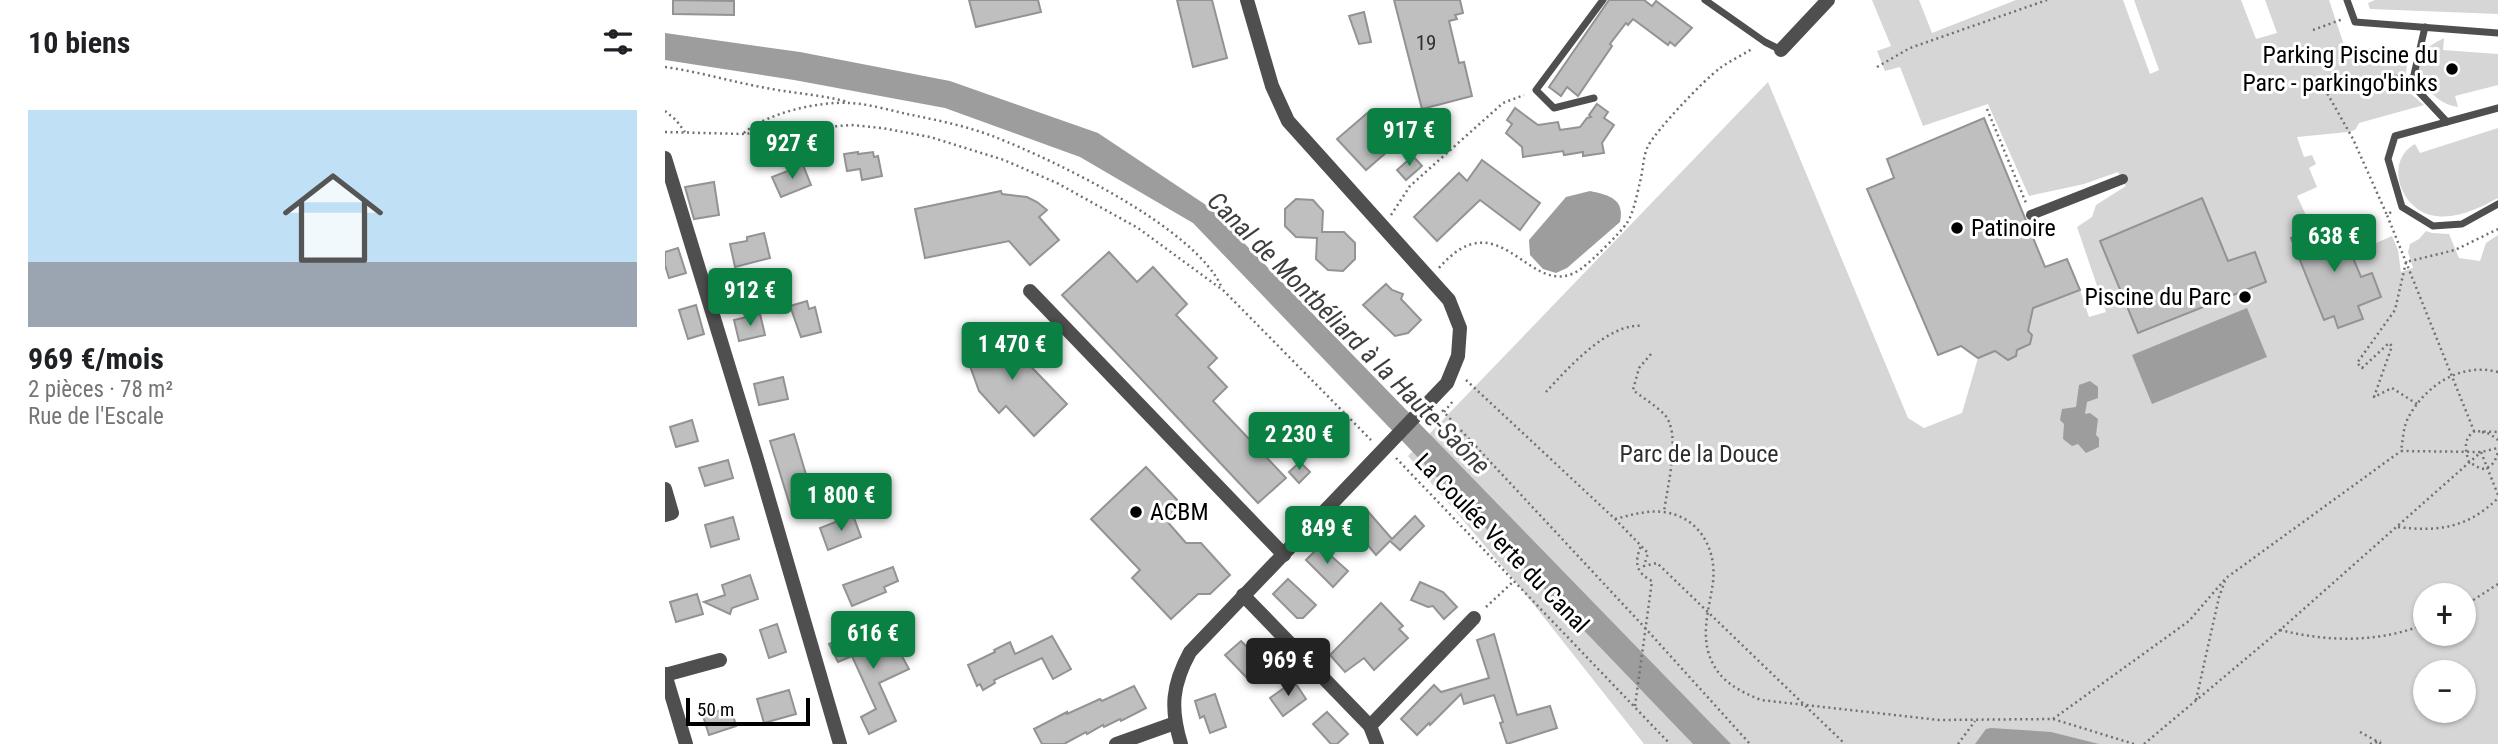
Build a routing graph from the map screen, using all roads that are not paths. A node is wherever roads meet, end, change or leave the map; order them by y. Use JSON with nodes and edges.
{"nodes":[{"id":1,"x":1247,"y":0,"type":"edge"},
{"id":2,"x":1603,"y":0,"type":"edge"},
{"id":3,"x":1705,"y":0,"type":"edge"},
{"id":4,"x":1828,"y":0,"type":"edge"},
{"id":5,"x":2347,"y":0,"type":"edge"},
{"id":6,"x":2425,"y":26,"type":"junction"},
{"id":7,"x":2498,"y":33,"type":"edge"},
{"id":8,"x":1781,"y":50,"type":"joint"},
{"id":9,"x":2387,"y":78,"type":"dead end"},
{"id":10,"x":2413,"y":79,"type":"junction"},
{"id":11,"x":1594,"y":98,"type":"dead end"},
{"id":12,"x":2498,"y":108,"type":"edge"},
{"id":13,"x":2447,"y":122,"type":"junction"},
{"id":14,"x":665,"y":158,"type":"edge"},
{"id":15,"x":2123,"y":179,"type":"dead end"},
{"id":16,"x":2498,"y":204,"type":"edge"},
{"id":17,"x":2031,"y":215,"type":"road end"},
{"id":18,"x":1030,"y":292,"type":"dead end"},
{"id":19,"x":665,"y":489,"type":"edge"},
{"id":20,"x":665,"y":515,"type":"edge"},
{"id":21,"x":1284,"y":555,"type":"junction"},
{"id":22,"x":1243,"y":596,"type":"junction"},
{"id":23,"x":1474,"y":618,"type":"road end"},
{"id":24,"x":720,"y":660,"type":"dead end"},
{"id":25,"x":665,"y":674,"type":"edge"},
{"id":26,"x":1175,"y":723,"type":"junction"},
{"id":27,"x":1370,"y":726,"type":"junction"},
{"id":28,"x":686,"y":744,"type":"edge"},
{"id":29,"x":840,"y":744,"type":"edge"},
{"id":30,"x":1116,"y":744,"type":"edge"},
{"id":31,"x":1181,"y":744,"type":"edge"},
{"id":32,"x":1377,"y":744,"type":"edge"}],
"edges":[{"from":1,"to":21,"type":"street"},
{"from":2,"to":11,"type":"lane"},
{"from":3,"to":8,"type":"lane"},
{"from":4,"to":8,"type":"street"},
{"from":5,"to":6,"type":"lane"},
{"from":6,"to":7,"type":"lane"},
{"from":6,"to":10,"type":"lane"},
{"from":9,"to":10,"type":"lane"},
{"from":10,"to":13,"type":"lane"},
{"from":12,"to":13,"type":"lane"},
{"from":13,"to":16,"type":"lane"},
{"from":14,"to":29,"type":"street"},
{"from":15,"to":17,"type":"street"},
{"from":18,"to":21,"type":"street"},
{"from":19,"to":20,"type":"street"},
{"from":21,"to":22,"type":"street"},
{"from":22,"to":26,"type":"street"},
{"from":22,"to":27,"type":"street"},
{"from":23,"to":27,"type":"street"},
{"from":24,"to":25,"type":"street"},
{"from":25,"to":28,"type":"street"},
{"from":26,"to":30,"type":"street"},
{"from":26,"to":31,"type":"street"},
{"from":27,"to":32,"type":"street"}]}
